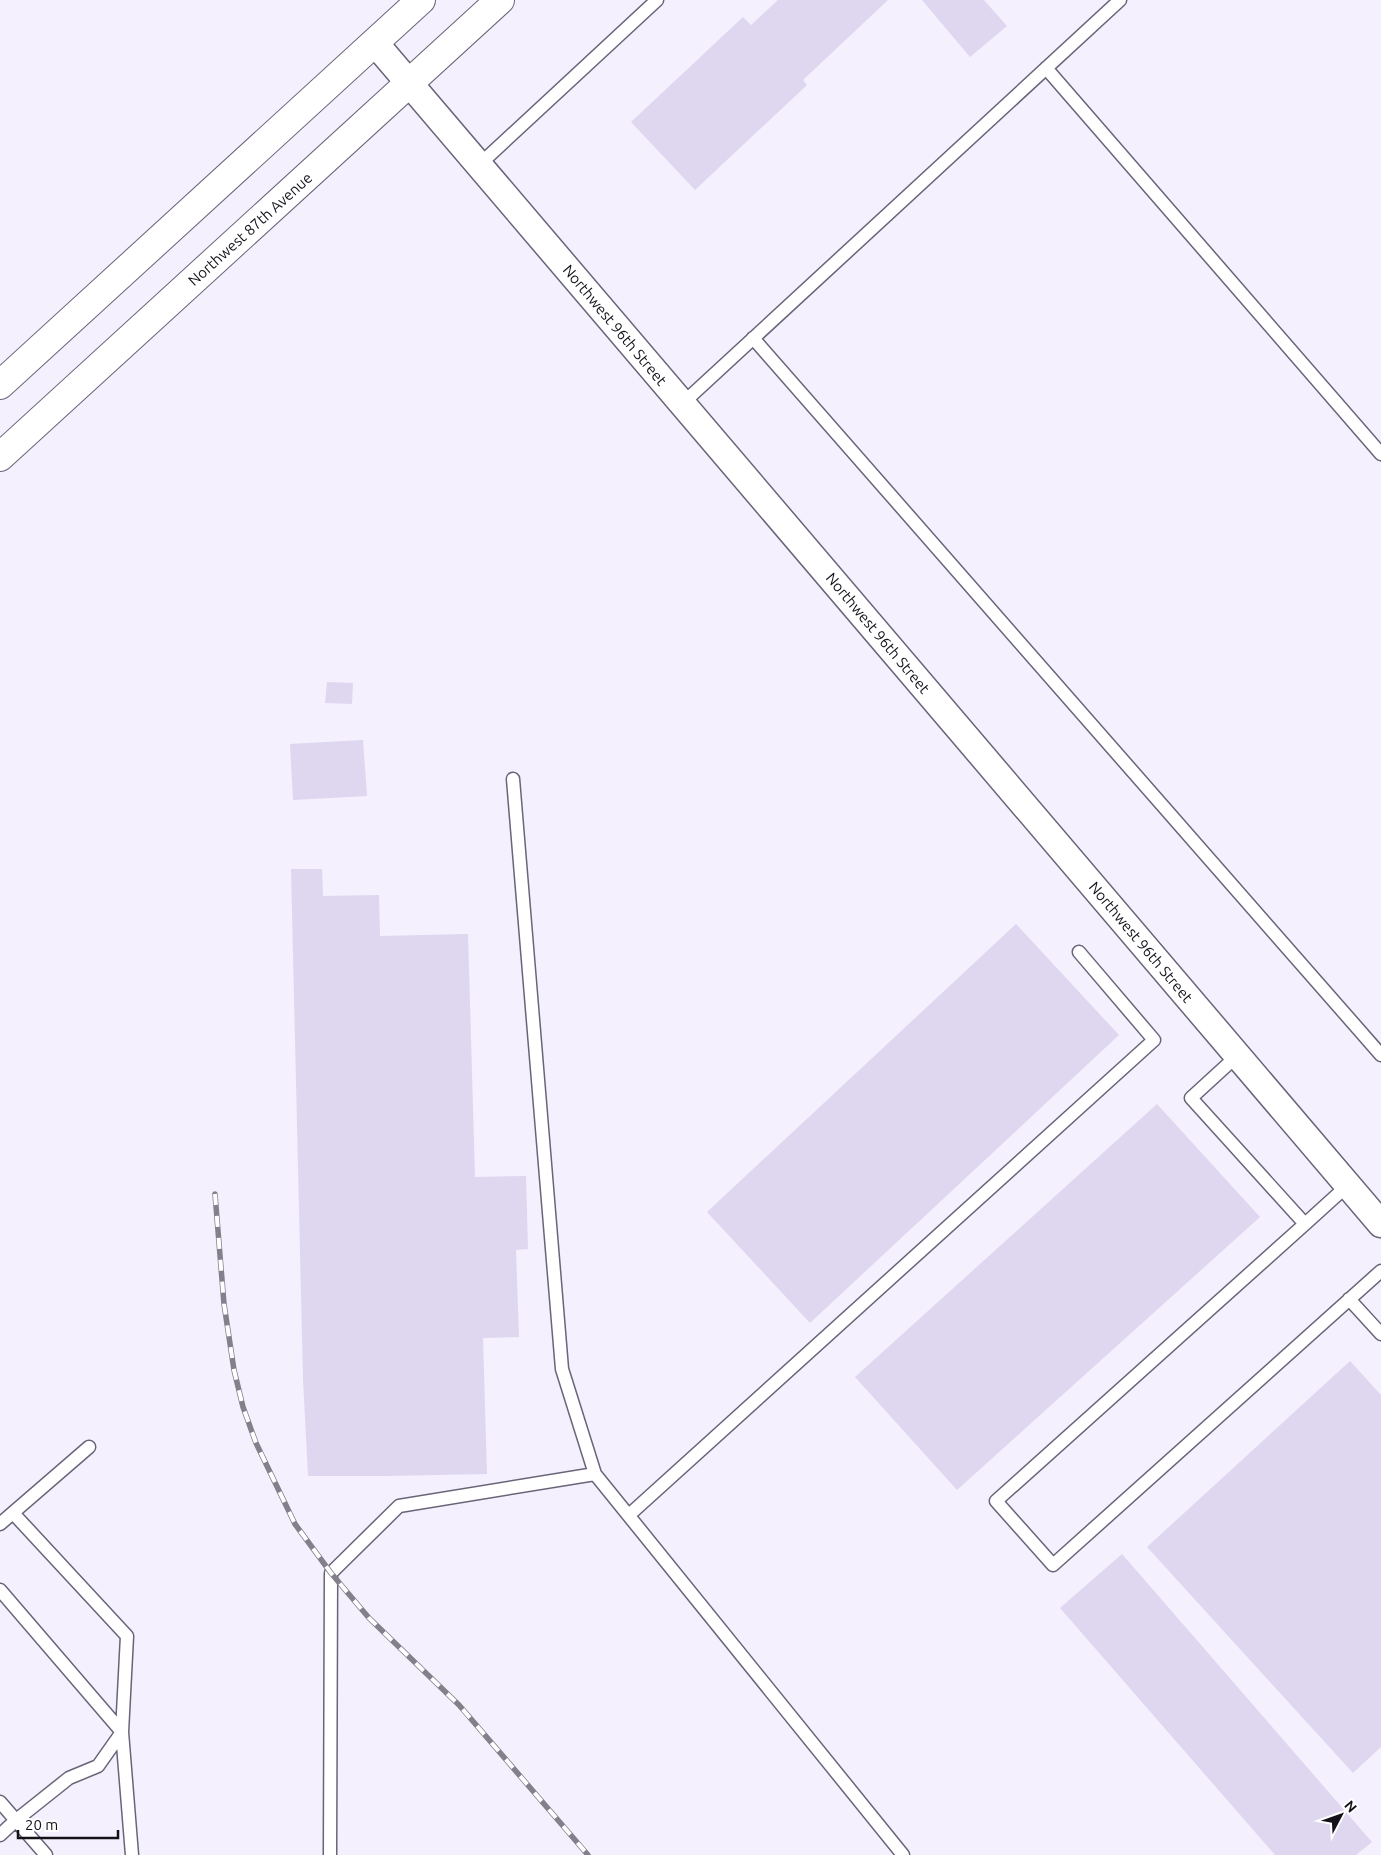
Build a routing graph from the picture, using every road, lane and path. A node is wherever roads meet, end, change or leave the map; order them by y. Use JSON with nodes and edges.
{"nodes":[{"id":1,"x":421,"y":0,"type":"edge"},
{"id":2,"x":500,"y":0,"type":"edge"},
{"id":3,"x":657,"y":0,"type":"edge"},
{"id":4,"x":1120,"y":0,"type":"edge"},
{"id":5,"x":375,"y":43,"type":"junction"},
{"id":6,"x":1046,"y":68,"type":"junction"},
{"id":7,"x":409,"y":83,"type":"junction"},
{"id":8,"x":479,"y":165,"type":"junction"},
{"id":9,"x":753,"y":338,"type":"junction"},
{"id":10,"x":0,"y":385,"type":"edge"},
{"id":11,"x":682,"y":404,"type":"junction"},
{"id":12,"x":1381,"y":454,"type":"edge"},
{"id":13,"x":0,"y":457,"type":"edge"},
{"id":14,"x":514,"y":779,"type":"dead end"},
{"id":15,"x":1079,"y":952,"type":"dead end"},
{"id":16,"x":1238,"y":1055,"type":"junction"},
{"id":17,"x":1381,"y":1055,"type":"edge"},
{"id":18,"x":1348,"y":1185,"type":"junction"},
{"id":19,"x":1304,"y":1224,"type":"junction"},
{"id":20,"x":1381,"y":1224,"type":"edge"},
{"id":21,"x":1381,"y":1271,"type":"edge"},
{"id":22,"x":1349,"y":1299,"type":"junction"},
{"id":23,"x":1381,"y":1334,"type":"edge"},
{"id":24,"x":89,"y":1448,"type":"dead end"},
{"id":25,"x":596,"y":1474,"type":"junction"},
{"id":26,"x":13,"y":1513,"type":"junction"},
{"id":27,"x":629,"y":1515,"type":"junction"},
{"id":28,"x":0,"y":1524,"type":"edge"},
{"id":29,"x":0,"y":1590,"type":"edge"},
{"id":30,"x":122,"y":1732,"type":"junction"},
{"id":31,"x":0,"y":1802,"type":"edge"},
{"id":32,"x":15,"y":1821,"type":"junction"},
{"id":33,"x":0,"y":1835,"type":"edge"},
{"id":34,"x":46,"y":1855,"type":"edge"},
{"id":35,"x":132,"y":1855,"type":"edge"},
{"id":36,"x":330,"y":1855,"type":"edge"},
{"id":37,"x":903,"y":1855,"type":"edge"}],
"edges":[{"from":1,"to":5,"type":"main road"},
{"from":2,"to":7,"type":"main road","name":"Northwest 87th Avenue"},
{"from":3,"to":8,"type":"lane"},
{"from":4,"to":6,"type":"lane"},
{"from":5,"to":7,"type":"street","name":"Northwest 96th Street"},
{"from":5,"to":10,"type":"main road"},
{"from":6,"to":9,"type":"lane"},
{"from":6,"to":12,"type":"lane"},
{"from":7,"to":8,"type":"street","name":"Northwest 96th Street"},
{"from":7,"to":13,"type":"main road","name":"Northwest 87th Avenue"},
{"from":8,"to":11,"type":"street","name":"Northwest 96th Street"},
{"from":9,"to":11,"type":"lane"},
{"from":9,"to":17,"type":"lane"},
{"from":11,"to":16,"type":"street","name":"Northwest 96th Street"},
{"from":14,"to":25,"type":"lane"},
{"from":15,"to":27,"type":"lane"},
{"from":16,"to":18,"type":"street","name":"Northwest 96th Street"},
{"from":16,"to":19,"type":"lane"},
{"from":18,"to":19,"type":"lane"},
{"from":18,"to":20,"type":"street","name":"Northwest 96th Street"},
{"from":19,"to":22,"type":"lane"},
{"from":21,"to":22,"type":"lane"},
{"from":22,"to":23,"type":"lane"},
{"from":24,"to":26,"type":"lane"},
{"from":25,"to":27,"type":"lane"},
{"from":25,"to":36,"type":"lane"},
{"from":26,"to":28,"type":"lane"},
{"from":26,"to":30,"type":"lane"},
{"from":27,"to":37,"type":"lane"},
{"from":29,"to":30,"type":"lane"},
{"from":30,"to":32,"type":"lane"},
{"from":30,"to":35,"type":"lane"},
{"from":31,"to":32,"type":"lane"},
{"from":32,"to":33,"type":"lane"},
{"from":32,"to":34,"type":"lane"}]}
